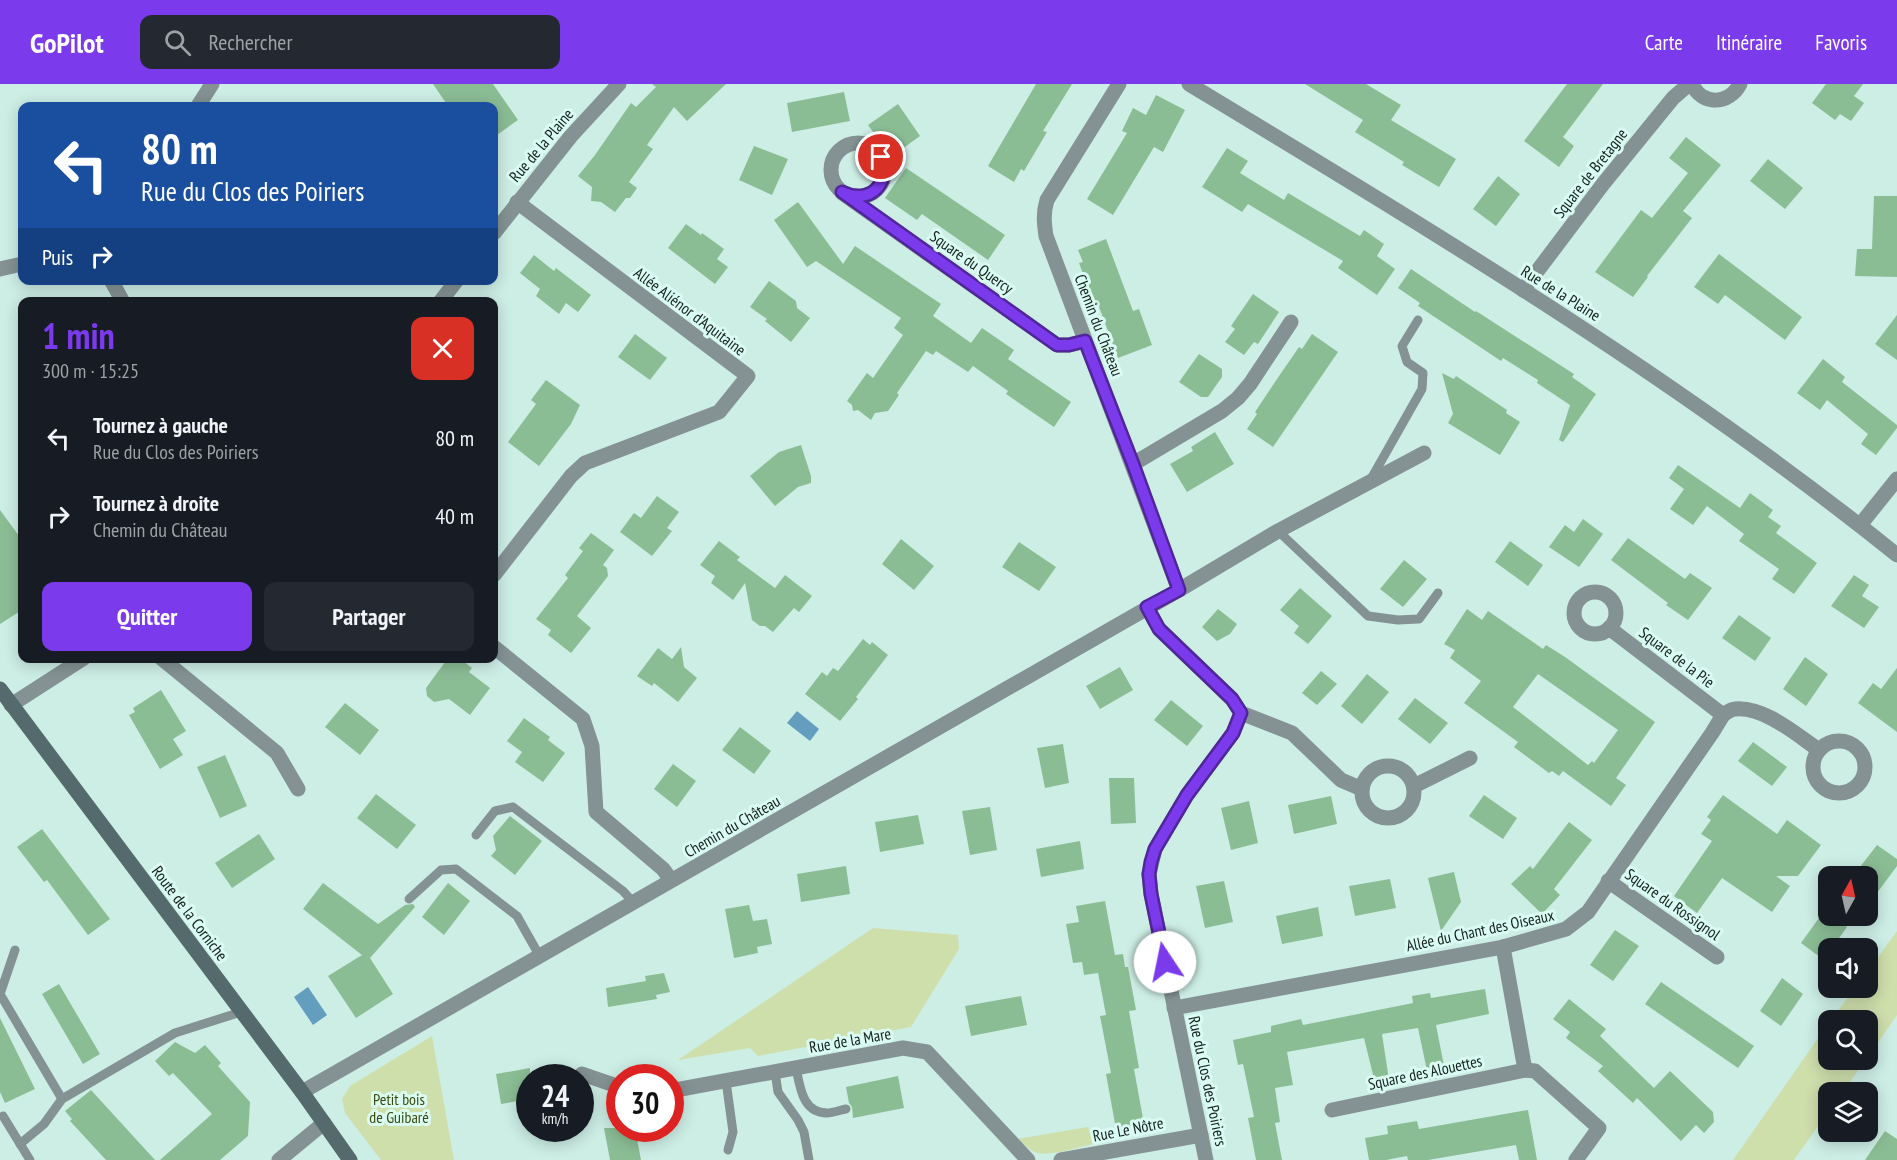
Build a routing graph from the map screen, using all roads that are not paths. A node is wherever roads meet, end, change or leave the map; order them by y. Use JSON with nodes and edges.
{"nodes":[{"id":1,"x":212,"y":84,"type":"edge"},
{"id":2,"x":619,"y":84,"type":"edge"},
{"id":3,"x":1119,"y":84,"type":"edge"},
{"id":4,"x":1189,"y":84,"type":"edge"},
{"id":5,"x":1691,"y":84,"type":"edge"},
{"id":6,"x":1740,"y":84,"type":"edge"},
{"id":7,"x":203,"y":102,"type":"edge"},
{"id":8,"x":842,"y":192,"type":"dead end"},
{"id":9,"x":517,"y":202,"type":"junction"},
{"id":10,"x":498,"y":228,"type":"edge"},
{"id":11,"x":18,"y":265,"type":"edge"},
{"id":12,"x":0,"y":269,"type":"edge"},
{"id":13,"x":453,"y":285,"type":"edge"},
{"id":14,"x":1523,"y":290,"type":"junction"},
{"id":15,"x":444,"y":297,"type":"edge"},
{"id":16,"x":1418,"y":320,"type":"dead end"},
{"id":17,"x":1292,"y":322,"type":"dead end"},
{"id":18,"x":1085,"y":341,"type":"junction"},
{"id":19,"x":1424,"y":453,"type":"dead end"},
{"id":20,"x":1133,"y":464,"type":"junction"},
{"id":21,"x":1897,"y":479,"type":"edge"},
{"id":22,"x":1369,"y":482,"type":"junction"},
{"id":23,"x":1860,"y":525,"type":"junction"},
{"id":24,"x":1278,"y":531,"type":"junction"},
{"id":25,"x":1897,"y":555,"type":"edge"},
{"id":26,"x":498,"y":570,"type":"edge"},
{"id":27,"x":1179,"y":590,"type":"junction"},
{"id":28,"x":1438,"y":593,"type":"dead end"},
{"id":29,"x":1147,"y":607,"type":"junction"},
{"id":30,"x":1609,"y":628,"type":"dead end"},
{"id":31,"x":498,"y":651,"type":"edge"},
{"id":32,"x":76,"y":663,"type":"edge"},
{"id":33,"x":167,"y":663,"type":"edge"},
{"id":34,"x":0,"y":689,"type":"edge"},
{"id":35,"x":11,"y":705,"type":"junction"},
{"id":36,"x":1241,"y":713,"type":"junction"},
{"id":37,"x":1722,"y":715,"type":"junction"},
{"id":38,"x":1819,"y":750,"type":"dead end"},
{"id":39,"x":1470,"y":758,"type":"dead end"},
{"id":40,"x":1414,"y":786,"type":"junction"},
{"id":41,"x":298,"y":789,"type":"dead end"},
{"id":42,"x":1362,"y":789,"type":"junction"},
{"id":43,"x":476,"y":835,"type":"dead end"},
{"id":44,"x":671,"y":880,"type":"junction"},
{"id":45,"x":1608,"y":881,"type":"junction"},
{"id":46,"x":409,"y":899,"type":"dead end"},
{"id":47,"x":633,"y":902,"type":"junction"},
{"id":48,"x":1503,"y":947,"type":"junction"},
{"id":49,"x":15,"y":950,"type":"dead end"},
{"id":50,"x":539,"y":955,"type":"junction"},
{"id":51,"x":1717,"y":957,"type":"dead end"},
{"id":52,"x":1174,"y":1008,"type":"junction"},
{"id":53,"x":241,"y":1012,"type":"junction"},
{"id":54,"x":796,"y":1068,"type":"junction"},
{"id":55,"x":1525,"y":1070,"type":"junction"},
{"id":56,"x":775,"y":1072,"type":"junction"},
{"id":57,"x":726,"y":1081,"type":"junction"},
{"id":58,"x":684,"y":1088,"type":"edge"},
{"id":59,"x":302,"y":1092,"type":"junction"},
{"id":60,"x":62,"y":1099,"type":"junction"},
{"id":61,"x":846,"y":1109,"type":"dead end"},
{"id":62,"x":1332,"y":1110,"type":"dead end"},
{"id":63,"x":3,"y":1116,"type":"dead end"},
{"id":64,"x":324,"y":1123,"type":"junction"},
{"id":65,"x":1201,"y":1134,"type":"junction"},
{"id":66,"x":20,"y":1144,"type":"junction"},
{"id":67,"x":728,"y":1150,"type":"dead end"},
{"id":68,"x":30,"y":1160,"type":"edge"},
{"id":69,"x":279,"y":1160,"type":"edge"},
{"id":70,"x":350,"y":1160,"type":"edge"},
{"id":71,"x":809,"y":1160,"type":"edge"},
{"id":72,"x":1028,"y":1160,"type":"edge"},
{"id":73,"x":1061,"y":1160,"type":"edge"},
{"id":74,"x":1206,"y":1160,"type":"edge"},
{"id":75,"x":1576,"y":1160,"type":"edge"}],
"edges":[{"from":1,"to":7,"type":"street"},
{"from":2,"to":9,"type":"street","name":"Rue de la Plaine"},
{"from":3,"to":18,"type":"street","name":"Chemin du Château"},
{"from":4,"to":14,"type":"street","name":"Rue de la Plaine"},
{"from":5,"to":6,"type":"street"},
{"from":5,"to":14,"type":"street","name":"Square de Bretagne"},
{"from":8,"to":18,"type":"street","name":"Square du Quercy"},
{"from":9,"to":10,"type":"street","name":"Rue de la Plaine"},
{"from":9,"to":26,"type":"street","name":"Allée Aliénor d'Aquitaine"},
{"from":11,"to":12,"type":"street"},
{"from":13,"to":15,"type":"street"},
{"from":14,"to":23,"type":"street","name":"Rue de la Plaine"},
{"from":16,"to":22,"type":"lane"},
{"from":17,"to":20,"type":"street"},
{"from":18,"to":20,"type":"street","name":"Chemin du Château"},
{"from":19,"to":22,"type":"street","name":"Chemin du Château"},
{"from":20,"to":27,"type":"street","name":"Chemin du Château"},
{"from":21,"to":23,"type":"street"},
{"from":22,"to":24,"type":"street","name":"Chemin du Château"},
{"from":23,"to":25,"type":"street","name":"Rue de la Plaine"},
{"from":24,"to":27,"type":"street","name":"Chemin du Château"},
{"from":24,"to":28,"type":"lane"},
{"from":27,"to":29,"type":"street","name":"Chemin du Château"},
{"from":29,"to":36,"type":"street"},
{"from":29,"to":44,"type":"street","name":"Chemin du Château"},
{"from":30,"to":37,"type":"street","name":"Square de la Pie"},
{"from":31,"to":44,"type":"street"},
{"from":32,"to":35,"type":"street"},
{"from":33,"to":41,"type":"street"},
{"from":34,"to":35,"type":"street","name":"Route de la Corniche"},
{"from":35,"to":53,"type":"street","name":"Route de la Corniche"},
{"from":36,"to":42,"type":"street"},
{"from":36,"to":52,"type":"street","name":"Rue du Clos des Poiriers"},
{"from":37,"to":38,"type":"street"},
{"from":37,"to":45,"type":"street","name":"Allée du Chant des Oiseaux"},
{"from":39,"to":40,"type":"street"},
{"from":40,"to":42,"type":"street"},
{"from":40,"to":42,"type":"street"},
{"from":43,"to":47,"type":"lane"},
{"from":44,"to":47,"type":"street","name":"Chemin du Château"},
{"from":45,"to":48,"type":"street","name":"Allée du Chant des Oiseaux"},
{"from":45,"to":51,"type":"street","name":"Square du Rossignol"},
{"from":46,"to":50,"type":"lane"},
{"from":47,"to":50,"type":"street","name":"Chemin du Château"},
{"from":48,"to":52,"type":"street","name":"Allée du Chant des Oiseaux"},
{"from":48,"to":55,"type":"street"},
{"from":49,"to":60,"type":"lane"},
{"from":50,"to":59,"type":"street","name":"Chemin du Château"},
{"from":52,"to":65,"type":"street","name":"Rue du Clos des Poiriers"},
{"from":53,"to":59,"type":"street","name":"Route de la Corniche"},
{"from":53,"to":60,"type":"lane"},
{"from":54,"to":56,"type":"street","name":"Rue de la Mare"},
{"from":54,"to":61,"type":"lane"},
{"from":54,"to":72,"type":"street","name":"Rue de la Mare"},
{"from":55,"to":62,"type":"street","name":"Square des Alouettes"},
{"from":55,"to":75,"type":"street"},
{"from":56,"to":57,"type":"street","name":"Rue de la Mare"},
{"from":56,"to":71,"type":"lane"},
{"from":57,"to":58,"type":"street","name":"Rue de la Mare"},
{"from":57,"to":67,"type":"lane"},
{"from":59,"to":64,"type":"street","name":"Route de la Corniche"},
{"from":60,"to":66,"type":"lane"},
{"from":63,"to":66,"type":"lane"},
{"from":64,"to":69,"type":"street"},
{"from":64,"to":70,"type":"street","name":"Route de la Corniche"},
{"from":65,"to":73,"type":"street","name":"Rue Le Nôtre"},
{"from":65,"to":74,"type":"street","name":"Rue du Clos des Poiriers"},
{"from":66,"to":68,"type":"lane"}]}
